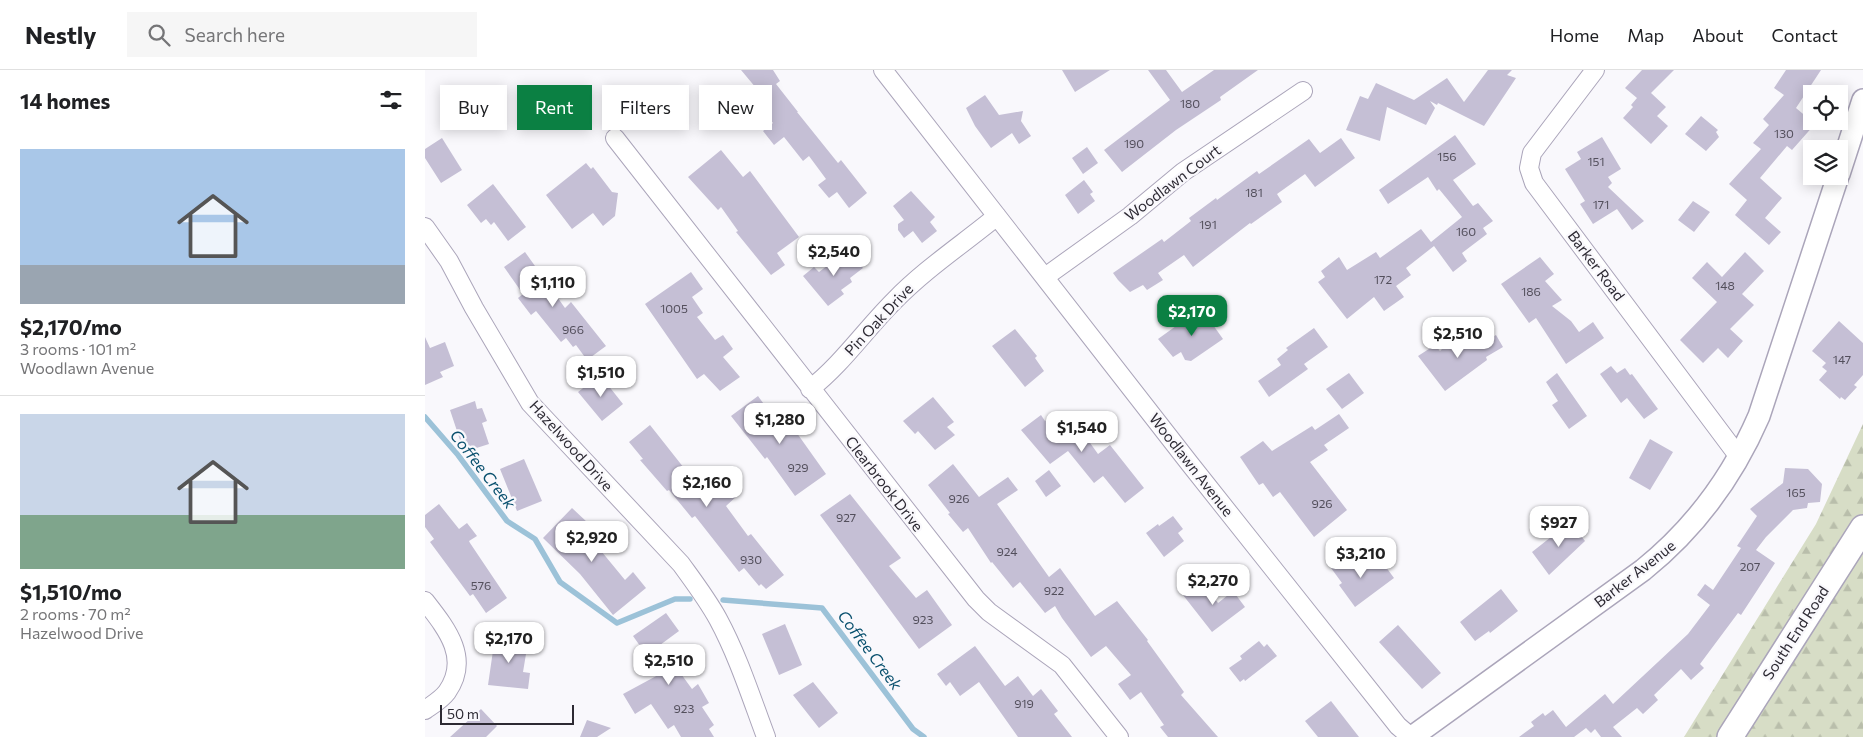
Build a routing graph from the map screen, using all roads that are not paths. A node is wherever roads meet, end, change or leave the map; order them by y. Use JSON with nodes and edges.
{"nodes":[{"id":1,"x":883,"y":70,"type":"edge"},
{"id":2,"x":1595,"y":70,"type":"edge"},
{"id":3,"x":1303,"y":90,"type":"dead end"},
{"id":4,"x":1863,"y":100,"type":"edge"},
{"id":5,"x":615,"y":138,"type":"dead end"},
{"id":6,"x":1848,"y":145,"type":"edge"},
{"id":7,"x":1835,"y":185,"type":"edge"},
{"id":8,"x":997,"y":216,"type":"junction"},
{"id":9,"x":425,"y":228,"type":"edge"},
{"id":10,"x":1045,"y":276,"type":"junction"},
{"id":11,"x":810,"y":390,"type":"junction"},
{"id":12,"x":1739,"y":456,"type":"junction"},
{"id":13,"x":1863,"y":528,"type":"edge"},
{"id":14,"x":425,"y":601,"type":"edge"},
{"id":15,"x":425,"y":710,"type":"edge"},
{"id":16,"x":766,"y":737,"type":"edge"},
{"id":17,"x":1119,"y":737,"type":"edge"},
{"id":18,"x":1411,"y":737,"type":"edge"},
{"id":19,"x":1730,"y":737,"type":"edge"}],
"edges":[{"from":1,"to":8,"type":"street","name":"Woodlawn Avenue"},
{"from":2,"to":12,"type":"street","name":"Barker Road"},
{"from":3,"to":10,"type":"street","name":"Woodlawn Court"},
{"from":4,"to":6,"type":"street","name":"Barker Avenue"},
{"from":5,"to":11,"type":"street","name":"Clearbrook Drive"},
{"from":7,"to":12,"type":"street","name":"Barker Avenue"},
{"from":8,"to":10,"type":"street","name":"Woodlawn Avenue"},
{"from":8,"to":11,"type":"street","name":"Pin Oak Drive"},
{"from":9,"to":16,"type":"street","name":"Hazelwood Drive"},
{"from":10,"to":18,"type":"street","name":"Woodlawn Avenue"},
{"from":11,"to":17,"type":"street","name":"Clearbrook Drive"},
{"from":12,"to":18,"type":"street","name":"Barker Avenue"},
{"from":13,"to":19,"type":"main road","name":"South End Road"},
{"from":14,"to":15,"type":"street"}]}
